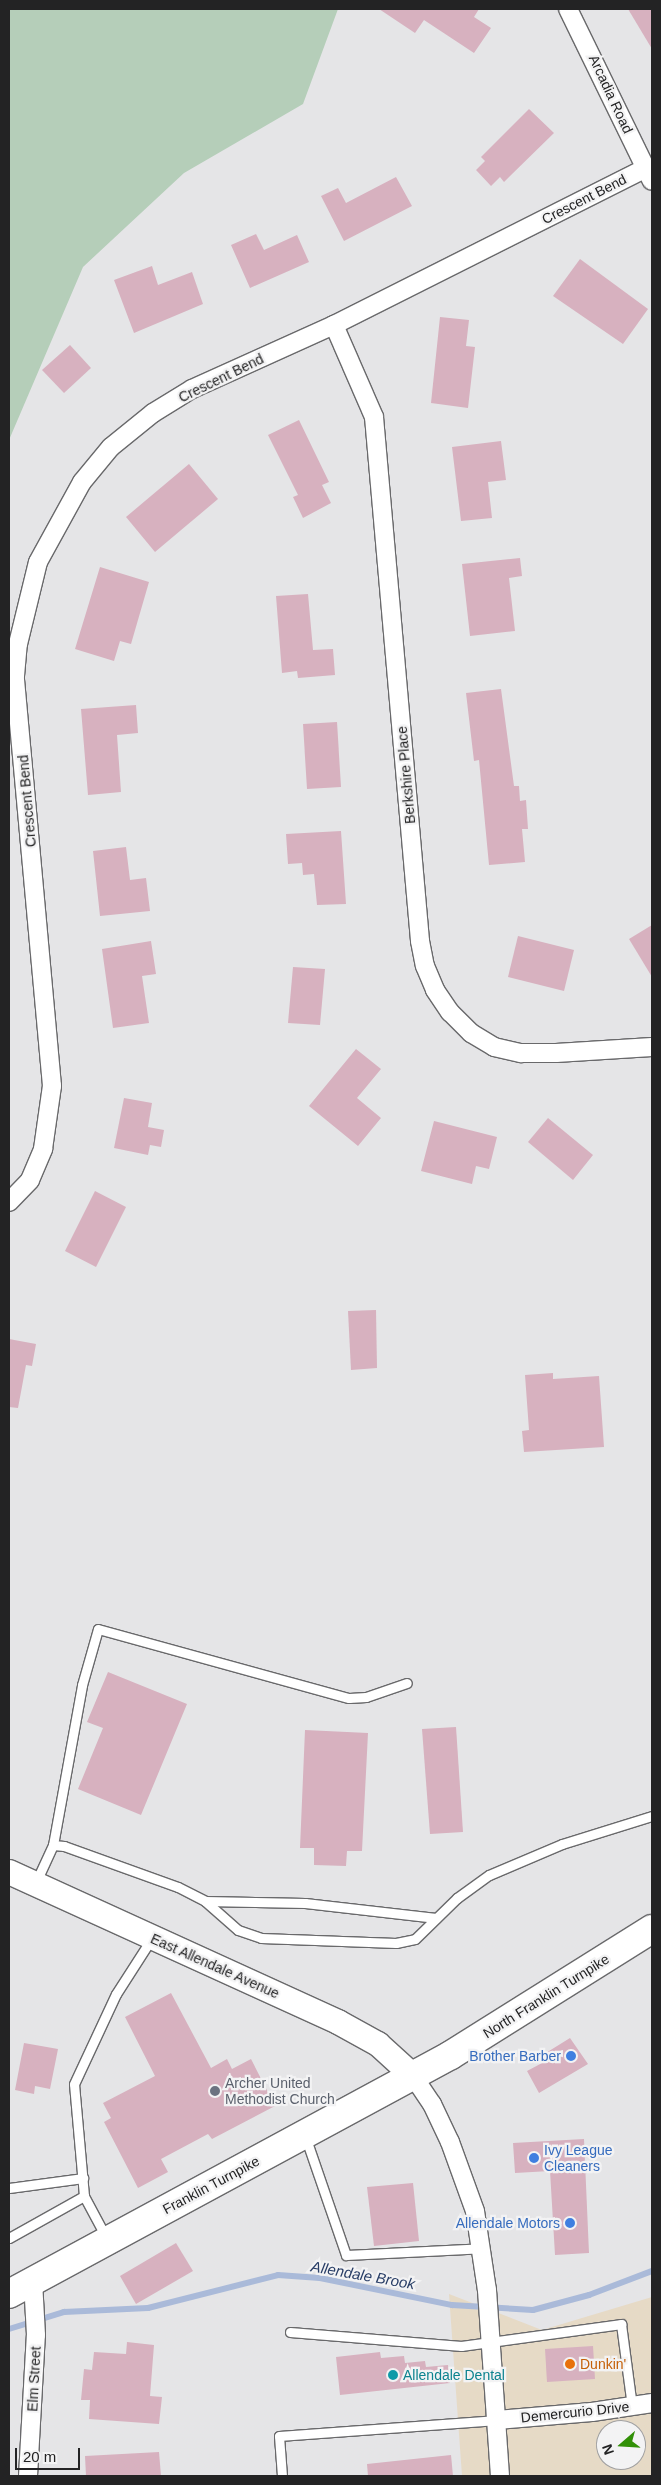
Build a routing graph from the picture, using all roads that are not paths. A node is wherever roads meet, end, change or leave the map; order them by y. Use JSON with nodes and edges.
{"nodes":[{"id":1,"x":568,"y":9,"type":"edge"},
{"id":2,"x":649,"y":174,"type":"edge"},
{"id":3,"x":334,"y":325,"type":"junction"},
{"id":4,"x":652,"y":1046,"type":"edge"},
{"id":5,"x":9,"y":1202,"type":"edge"},
{"id":6,"x":407,"y":1683,"type":"dead end"},
{"id":7,"x":652,"y":1816,"type":"edge"},
{"id":8,"x":54,"y":1845,"type":"junction"},
{"id":9,"x":9,"y":1872,"type":"edge"},
{"id":10,"x":35,"y":1884,"type":"junction"},
{"id":11,"x":205,"y":1901,"type":"junction"},
{"id":12,"x":436,"y":1918,"type":"junction"},
{"id":13,"x":648,"y":1935,"type":"edge"},
{"id":14,"x":152,"y":1938,"type":"junction"},
{"id":15,"x":413,"y":2076,"type":"junction"},
{"id":16,"x":305,"y":2135,"type":"junction"},
{"id":17,"x":84,"y":2178,"type":"junction"},
{"id":18,"x":9,"y":2188,"type":"edge"},
{"id":19,"x":84,"y":2196,"type":"junction"},
{"id":20,"x":9,"y":2238,"type":"edge"},
{"id":21,"x":108,"y":2240,"type":"junction"},
{"id":22,"x":482,"y":2248,"type":"junction"},
{"id":23,"x":15,"y":2289,"type":"edge"},
{"id":24,"x":290,"y":2332,"type":"dead end"},
{"id":25,"x":491,"y":2338,"type":"junction"},
{"id":26,"x":652,"y":2403,"type":"edge"},
{"id":27,"x":632,"y":2406,"type":"junction"},
{"id":28,"x":497,"y":2420,"type":"junction"},
{"id":29,"x":28,"y":2476,"type":"edge"},
{"id":30,"x":282,"y":2476,"type":"edge"},
{"id":31,"x":500,"y":2476,"type":"edge"}],
"edges":[{"from":1,"to":2,"type":"street","name":"Arcadia Road"},
{"from":2,"to":3,"type":"street","name":"Crescent Bend"},
{"from":3,"to":4,"type":"street","name":"Berkshire Place"},
{"from":3,"to":5,"type":"street","name":"Crescent Bend"},
{"from":6,"to":8,"type":"lane"},
{"from":7,"to":12,"type":"lane"},
{"from":8,"to":10,"type":"lane"},
{"from":8,"to":11,"type":"lane"},
{"from":9,"to":10,"type":"main road","name":"East Allendale Avenue"},
{"from":10,"to":14,"type":"main road","name":"East Allendale Avenue"},
{"from":11,"to":12,"type":"lane"},
{"from":11,"to":12,"type":"lane"},
{"from":13,"to":15,"type":"main road","name":"North Franklin Turnpike"},
{"from":14,"to":15,"type":"main road","name":"East Allendale Avenue"},
{"from":14,"to":17,"type":"lane"},
{"from":15,"to":16,"type":"main road","name":"Franklin Turnpike"},
{"from":15,"to":22,"type":"street"},
{"from":16,"to":21,"type":"main road","name":"Franklin Turnpike"},
{"from":16,"to":22,"type":"lane"},
{"from":17,"to":18,"type":"lane"},
{"from":17,"to":19,"type":"lane"},
{"from":19,"to":20,"type":"lane"},
{"from":19,"to":21,"type":"lane"},
{"from":21,"to":23,"type":"main road","name":"Franklin Turnpike"},
{"from":22,"to":25,"type":"street"},
{"from":23,"to":29,"type":"street","name":"Elm Street"},
{"from":24,"to":25,"type":"lane"},
{"from":25,"to":27,"type":"lane"},
{"from":25,"to":28,"type":"street"},
{"from":26,"to":27,"type":"street","name":"Demercurio Drive"},
{"from":27,"to":28,"type":"street","name":"Demercurio Drive"},
{"from":28,"to":30,"type":"lane"},
{"from":28,"to":31,"type":"street"}]}
